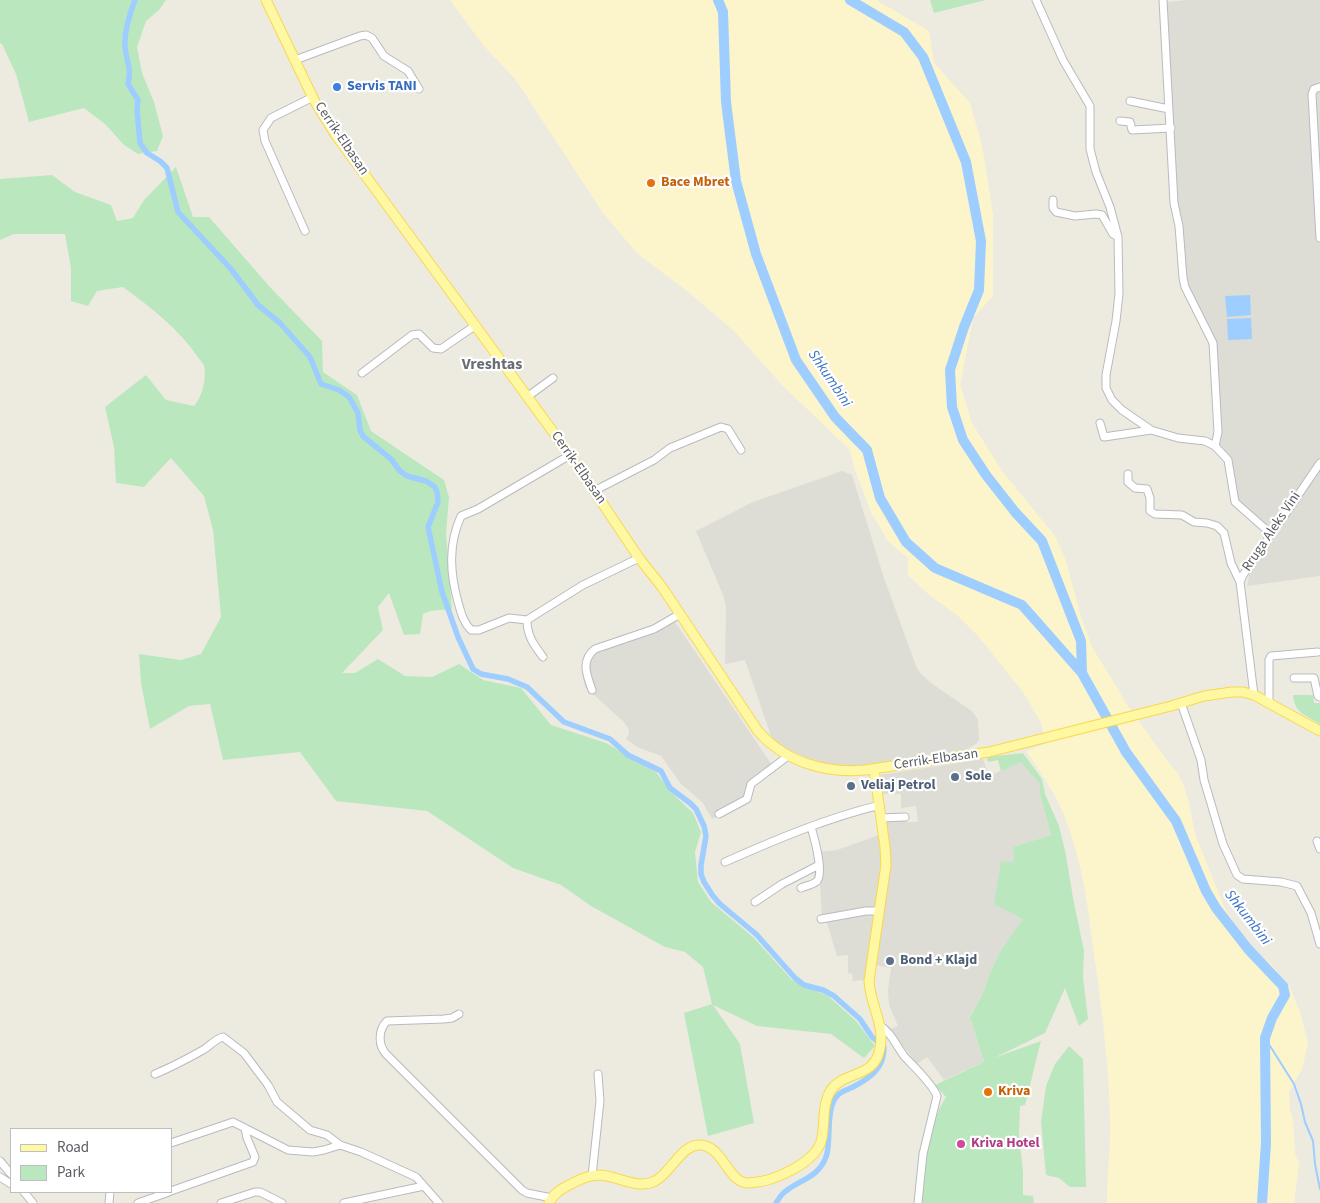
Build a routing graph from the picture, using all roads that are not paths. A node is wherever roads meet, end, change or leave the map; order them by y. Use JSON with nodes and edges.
{"nodes":[{"id":1,"x":266,"y":0,"type":"edge"},
{"id":2,"x":1036,"y":0,"type":"edge"},
{"id":3,"x":1163,"y":0,"type":"edge"},
{"id":4,"x":295,"y":60,"type":"junction"},
{"id":5,"x":1320,"y":87,"type":"edge"},
{"id":6,"x":419,"y":89,"type":"dead end"},
{"id":7,"x":313,"y":97,"type":"junction"},
{"id":8,"x":1130,"y":101,"type":"dead end"},
{"id":9,"x":1169,"y":109,"type":"junction"},
{"id":10,"x":1120,"y":121,"type":"dead end"},
{"id":11,"x":1171,"y":128,"type":"junction"},
{"id":12,"x":1053,"y":200,"type":"dead end"},
{"id":13,"x":304,"y":230,"type":"dead end"},
{"id":14,"x":1118,"y":237,"type":"junction"},
{"id":15,"x":1320,"y":238,"type":"edge"},
{"id":16,"x":476,"y":325,"type":"junction"},
{"id":17,"x":362,"y":373,"type":"dead end"},
{"id":18,"x":553,"y":378,"type":"dead end"},
{"id":19,"x":527,"y":396,"type":"junction"},
{"id":20,"x":1100,"y":423,"type":"dead end"},
{"id":21,"x":1152,"y":430,"type":"junction"},
{"id":22,"x":1215,"y":446,"type":"junction"},
{"id":23,"x":741,"y":450,"type":"dead end"},
{"id":24,"x":570,"y":455,"type":"junction"},
{"id":25,"x":1320,"y":463,"type":"edge"},
{"id":26,"x":1128,"y":474,"type":"dead end"},
{"id":27,"x":594,"y":492,"type":"junction"},
{"id":28,"x":1270,"y":533,"type":"junction"},
{"id":29,"x":640,"y":558,"type":"junction"},
{"id":30,"x":1240,"y":582,"type":"junction"},
{"id":31,"x":680,"y":614,"type":"junction"},
{"id":32,"x":527,"y":620,"type":"junction"},
{"id":33,"x":1318,"y":652,"type":"dead end"},
{"id":34,"x":543,"y":657,"type":"dead end"},
{"id":35,"x":1294,"y":678,"type":"dead end"},
{"id":36,"x":592,"y":690,"type":"dead end"},
{"id":37,"x":1254,"y":695,"type":"junction"},
{"id":38,"x":1320,"y":697,"type":"edge"},
{"id":39,"x":1180,"y":703,"type":"junction"},
{"id":40,"x":1269,"y":703,"type":"junction"},
{"id":41,"x":1320,"y":731,"type":"edge"},
{"id":42,"x":788,"y":756,"type":"junction"},
{"id":43,"x":874,"y":768,"type":"junction"},
{"id":44,"x":880,"y":805,"type":"junction"},
{"id":45,"x":718,"y":814,"type":"dead end"},
{"id":46,"x":905,"y":817,"type":"dead end"},
{"id":47,"x":881,"y":818,"type":"junction"},
{"id":48,"x":811,"y":827,"type":"junction"},
{"id":49,"x":1317,"y":841,"type":"dead end"},
{"id":50,"x":1320,"y":849,"type":"edge"},
{"id":51,"x":726,"y":862,"type":"dead end"},
{"id":52,"x":819,"y":865,"type":"junction"},
{"id":53,"x":801,"y":888,"type":"dead end"},
{"id":54,"x":755,"y":902,"type":"dead end"},
{"id":55,"x":880,"y":911,"type":"junction"},
{"id":56,"x":821,"y":919,"type":"dead end"},
{"id":57,"x":1320,"y":944,"type":"edge"},
{"id":58,"x":459,"y":1014,"type":"dead end"},
{"id":59,"x":879,"y":1025,"type":"junction"},
{"id":60,"x":155,"y":1074,"type":"dead end"},
{"id":61,"x":598,"y":1074,"type":"dead end"},
{"id":62,"x":245,"y":1128,"type":"junction"},
{"id":63,"x":172,"y":1143,"type":"edge"},
{"id":64,"x":340,"y":1145,"type":"junction"},
{"id":65,"x":0,"y":1161,"type":"edge"},
{"id":66,"x":10,"y":1173,"type":"edge"},
{"id":67,"x":592,"y":1176,"type":"junction"},
{"id":68,"x":424,"y":1186,"type":"junction"},
{"id":69,"x":172,"y":1190,"type":"edge"},
{"id":70,"x":25,"y":1193,"type":"edge"},
{"id":71,"x":165,"y":1193,"type":"edge"},
{"id":72,"x":550,"y":1201,"type":"edge"},
{"id":73,"x":33,"y":1203,"type":"edge"},
{"id":74,"x":138,"y":1203,"type":"edge"},
{"id":75,"x":221,"y":1203,"type":"edge"},
{"id":76,"x":282,"y":1203,"type":"edge"},
{"id":77,"x":344,"y":1203,"type":"edge"},
{"id":78,"x":439,"y":1203,"type":"edge"},
{"id":79,"x":918,"y":1203,"type":"edge"}],
"edges":[{"from":1,"to":4,"type":"main road","name":"Cerrik-Elbasan"},
{"from":2,"to":14,"type":"street"},
{"from":3,"to":9,"type":"street"},
{"from":4,"to":6,"type":"street"},
{"from":4,"to":7,"type":"main road","name":"Cerrik-Elbasan"},
{"from":5,"to":15,"type":"street"},
{"from":7,"to":13,"type":"street"},
{"from":7,"to":16,"type":"main road","name":"Cerrik-Elbasan"},
{"from":8,"to":9,"type":"street"},
{"from":9,"to":11,"type":"street"},
{"from":10,"to":11,"type":"street"},
{"from":11,"to":22,"type":"street"},
{"from":12,"to":14,"type":"street"},
{"from":14,"to":21,"type":"street"},
{"from":16,"to":17,"type":"street"},
{"from":16,"to":19,"type":"main road","name":"Cerrik-Elbasan"},
{"from":18,"to":19,"type":"street"},
{"from":19,"to":24,"type":"main road","name":"Cerrik-Elbasan"},
{"from":20,"to":21,"type":"street"},
{"from":21,"to":22,"type":"street"},
{"from":22,"to":28,"type":"street"},
{"from":23,"to":27,"type":"street"},
{"from":24,"to":27,"type":"main road","name":"Cerrik-Elbasan"},
{"from":24,"to":32,"type":"street"},
{"from":25,"to":28,"type":"street","name":"Rruga Aleks Vini"},
{"from":26,"to":30,"type":"street"},
{"from":27,"to":29,"type":"main road","name":"Cerrik-Elbasan"},
{"from":28,"to":30,"type":"street","name":"Rruga Aleks Vini"},
{"from":29,"to":31,"type":"main road","name":"Cerrik-Elbasan"},
{"from":29,"to":32,"type":"street"},
{"from":30,"to":37,"type":"street","name":"Rruga Aleks Vini"},
{"from":31,"to":36,"type":"street"},
{"from":31,"to":42,"type":"main road","name":"Cerrik-Elbasan"},
{"from":32,"to":34,"type":"street"},
{"from":33,"to":40,"type":"street"},
{"from":35,"to":38,"type":"street"},
{"from":37,"to":39,"type":"main road"},
{"from":37,"to":40,"type":"main road"},
{"from":39,"to":43,"type":"main road","name":"Cerrik-Elbasan"},
{"from":39,"to":57,"type":"street"},
{"from":40,"to":41,"type":"main road"},
{"from":42,"to":43,"type":"main road","name":"Cerrik-Elbasan"},
{"from":42,"to":45,"type":"street"},
{"from":43,"to":44,"type":"main road"},
{"from":44,"to":47,"type":"main road"},
{"from":44,"to":48,"type":"street"},
{"from":46,"to":47,"type":"street"},
{"from":47,"to":55,"type":"main road"},
{"from":48,"to":51,"type":"street"},
{"from":48,"to":52,"type":"street"},
{"from":49,"to":50,"type":"street"},
{"from":52,"to":53,"type":"street"},
{"from":52,"to":54,"type":"street"},
{"from":55,"to":56,"type":"street"},
{"from":55,"to":59,"type":"main road"},
{"from":58,"to":72,"type":"street"},
{"from":59,"to":67,"type":"main road"},
{"from":59,"to":79,"type":"street"},
{"from":60,"to":64,"type":"street"},
{"from":61,"to":67,"type":"street"},
{"from":62,"to":63,"type":"street"},
{"from":62,"to":64,"type":"street"},
{"from":62,"to":69,"type":"street"},
{"from":64,"to":68,"type":"street"},
{"from":65,"to":66,"type":"street"},
{"from":67,"to":72,"type":"main road"},
{"from":68,"to":77,"type":"street"},
{"from":68,"to":78,"type":"street"},
{"from":70,"to":73,"type":"street"},
{"from":71,"to":74,"type":"street"},
{"from":75,"to":76,"type":"street"}]}
